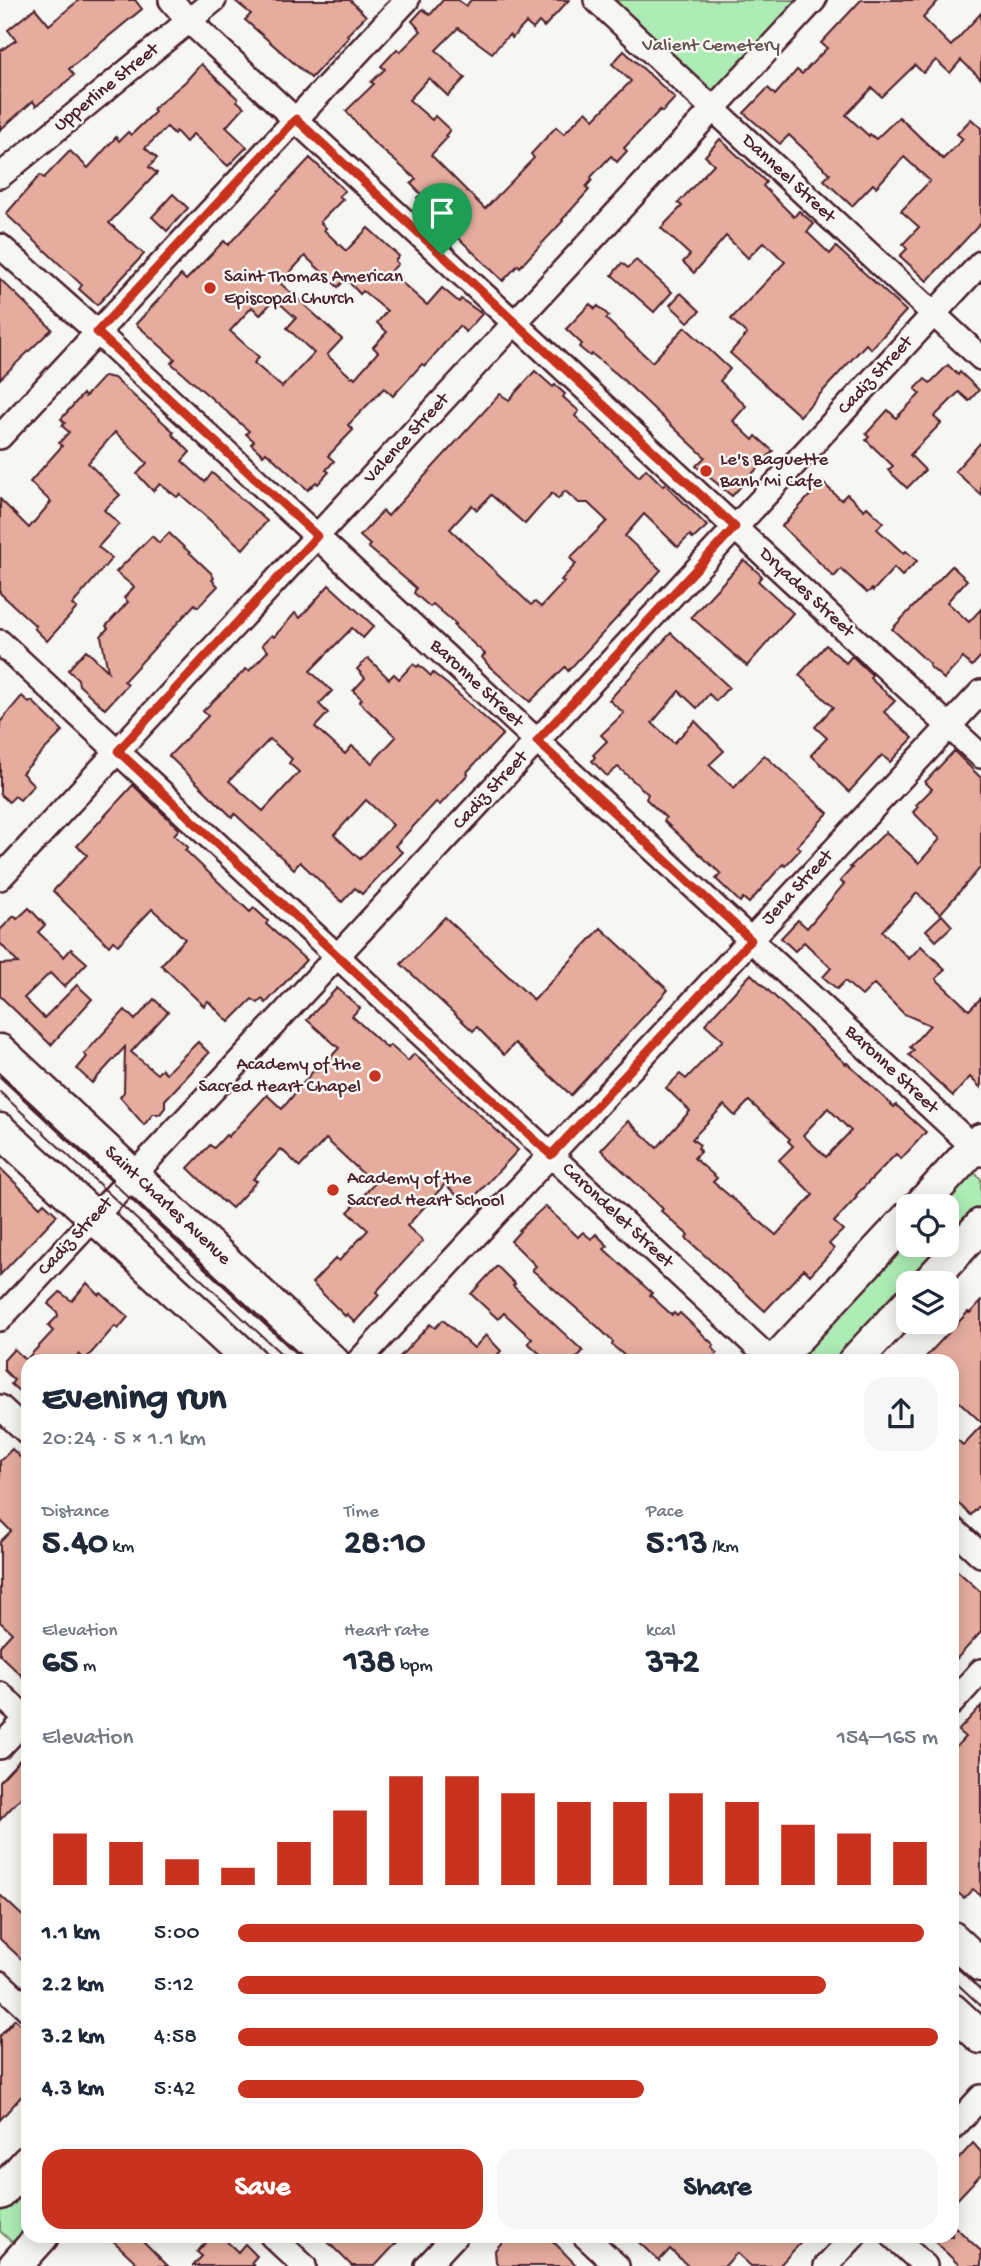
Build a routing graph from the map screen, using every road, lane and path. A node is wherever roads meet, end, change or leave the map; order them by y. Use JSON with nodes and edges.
{"nodes":[{"id":1,"x":171,"y":0,"type":"edge"},
{"id":2,"x":214,"y":0,"type":"edge"},
{"id":3,"x":407,"y":0,"type":"edge"},
{"id":4,"x":596,"y":0,"type":"edge"},
{"id":5,"x":814,"y":0,"type":"edge"},
{"id":6,"x":189,"y":21,"type":"junction"},
{"id":7,"x":713,"y":110,"type":"junction"},
{"id":8,"x":296,"y":119,"type":"junction"},
{"id":9,"x":0,"y":176,"type":"edge"},
{"id":10,"x":0,"y":246,"type":"edge"},
{"id":11,"x":981,"y":263,"type":"edge"},
{"id":12,"x":933,"y":314,"type":"junction"},
{"id":13,"x":515,"y":323,"type":"junction"},
{"id":14,"x":97,"y":332,"type":"junction"},
{"id":15,"x":981,"y":358,"type":"edge"},
{"id":16,"x":0,"y":437,"type":"edge"},
{"id":17,"x":735,"y":527,"type":"junction"},
{"id":18,"x":317,"y":536,"type":"junction"},
{"id":19,"x":0,"y":642,"type":"edge"},
{"id":20,"x":981,"y":692,"type":"edge"},
{"id":21,"x":949,"y":726,"type":"junction"},
{"id":22,"x":537,"y":741,"type":"junction"},
{"id":23,"x":118,"y":751,"type":"junction"},
{"id":24,"x":981,"y":756,"type":"edge"},
{"id":25,"x":0,"y":878,"type":"edge"},
{"id":26,"x":751,"y":940,"type":"junction"},
{"id":27,"x":337,"y":956,"type":"junction"},
{"id":28,"x":0,"y":1051,"type":"edge"},
{"id":29,"x":0,"y":1130,"type":"edge"},
{"id":30,"x":979,"y":1147,"type":"edge"},
{"id":31,"x":551,"y":1155,"type":"junction"},
{"id":32,"x":134,"y":1175,"type":"junction"},
{"id":33,"x":932,"y":1194,"type":"edge"},
{"id":34,"x":95,"y":1217,"type":"junction"},
{"id":35,"x":981,"y":1225,"type":"edge"},
{"id":36,"x":896,"y":1231,"type":"edge"},
{"id":37,"x":939,"y":1271,"type":"edge"},
{"id":38,"x":896,"y":1317,"type":"edge"},
{"id":39,"x":0,"y":1319,"type":"edge"},
{"id":40,"x":242,"y":1354,"type":"edge"},
{"id":41,"x":325,"y":1354,"type":"edge"},
{"id":42,"x":365,"y":1354,"type":"edge"},
{"id":43,"x":765,"y":1354,"type":"edge"},
{"id":44,"x":781,"y":1354,"type":"edge"},
{"id":45,"x":862,"y":1354,"type":"edge"},
{"id":46,"x":0,"y":1408,"type":"edge"},
{"id":47,"x":21,"y":1427,"type":"edge"},
{"id":48,"x":959,"y":1535,"type":"edge"},
{"id":49,"x":981,"y":1555,"type":"edge"},
{"id":50,"x":981,"y":1671,"type":"edge"},
{"id":51,"x":0,"y":1694,"type":"edge"},
{"id":52,"x":959,"y":1695,"type":"edge"},
{"id":53,"x":21,"y":1712,"type":"edge"},
{"id":54,"x":21,"y":1725,"type":"edge"},
{"id":55,"x":0,"y":1747,"type":"edge"},
{"id":56,"x":959,"y":1945,"type":"edge"},
{"id":57,"x":981,"y":1965,"type":"edge"},
{"id":58,"x":0,"y":1983,"type":"edge"},
{"id":59,"x":21,"y":2002,"type":"edge"},
{"id":60,"x":959,"y":2016,"type":"edge"},
{"id":61,"x":981,"y":2036,"type":"edge"},
{"id":62,"x":981,"y":2097,"type":"edge"},
{"id":63,"x":959,"y":2121,"type":"edge"},
{"id":64,"x":21,"y":2170,"type":"edge"},
{"id":65,"x":0,"y":2193,"type":"edge"},
{"id":66,"x":36,"y":2243,"type":"edge"},
{"id":67,"x":279,"y":2243,"type":"edge"},
{"id":68,"x":449,"y":2243,"type":"edge"},
{"id":69,"x":593,"y":2243,"type":"edge"},
{"id":70,"x":847,"y":2243,"type":"edge"},
{"id":71,"x":900,"y":2243,"type":"edge"},
{"id":72,"x":15,"y":2266,"type":"edge"},
{"id":73,"x":304,"y":2266,"type":"edge"},
{"id":74,"x":428,"y":2266,"type":"edge"},
{"id":75,"x":617,"y":2266,"type":"edge"},
{"id":76,"x":826,"y":2266,"type":"edge"},
{"id":77,"x":925,"y":2266,"type":"edge"}],
"edges":[{"from":1,"to":6,"type":"street","name":"Dryades Street"},
{"from":2,"to":6,"type":"street","name":"Upperline Street"},
{"from":3,"to":8,"type":"street"},
{"from":4,"to":7,"type":"street","name":"Danneel Street"},
{"from":5,"to":7,"type":"street","name":"Valence Street"},
{"from":6,"to":8,"type":"street","name":"Dryades Street"},
{"from":6,"to":9,"type":"street","name":"Upperline Street"},
{"from":7,"to":12,"type":"street","name":"Danneel Street"},
{"from":7,"to":13,"type":"street","name":"Valence Street"},
{"from":8,"to":13,"type":"street","name":"Dryades Street"},
{"from":8,"to":14,"type":"street"},
{"from":10,"to":14,"type":"street","name":"Baronne Street"},
{"from":11,"to":12,"type":"street","name":"Cadiz Street"},
{"from":12,"to":15,"type":"street","name":"Danneel Street"},
{"from":12,"to":17,"type":"street","name":"Cadiz Street"},
{"from":13,"to":17,"type":"street","name":"Dryades Street"},
{"from":13,"to":18,"type":"street","name":"Valence Street"},
{"from":14,"to":16,"type":"street"},
{"from":14,"to":18,"type":"street","name":"Baronne Street"},
{"from":17,"to":21,"type":"street","name":"Dryades Street"},
{"from":17,"to":22,"type":"street","name":"Cadiz Street"},
{"from":18,"to":22,"type":"street","name":"Baronne Street"},
{"from":18,"to":23,"type":"street","name":"Valence Street"},
{"from":19,"to":23,"type":"street","name":"Carondelet Street"},
{"from":20,"to":21,"type":"street","name":"Jena Street"},
{"from":21,"to":24,"type":"street","name":"Dryades Street"},
{"from":21,"to":26,"type":"street","name":"Jena Street"},
{"from":22,"to":26,"type":"street","name":"Baronne Street"},
{"from":22,"to":27,"type":"street","name":"Cadiz Street"},
{"from":23,"to":25,"type":"street","name":"Valence Street"},
{"from":23,"to":27,"type":"street","name":"Carondelet Street"},
{"from":26,"to":30,"type":"street","name":"Baronne Street"},
{"from":26,"to":31,"type":"street","name":"Jena Street"},
{"from":27,"to":31,"type":"street","name":"Carondelet Street"},
{"from":27,"to":32,"type":"street","name":"Cadiz Street"},
{"from":28,"to":32,"type":"main road","name":"Saint Charles Avenue"},
{"from":29,"to":34,"type":"main road"},
{"from":30,"to":33,"type":"main road"},
{"from":31,"to":42,"type":"street","name":"Jena Street"},
{"from":31,"to":43,"type":"street","name":"Carondelet Street"},
{"from":32,"to":34,"type":"street","name":"Cadiz Street"},
{"from":32,"to":41,"type":"main road","name":"Saint Charles Avenue"},
{"from":34,"to":39,"type":"street","name":"Cadiz Street"},
{"from":34,"to":40,"type":"main road"},
{"from":35,"to":37,"type":"main road"},
{"from":36,"to":44,"type":"main road"},
{"from":38,"to":45,"type":"main road"},
{"from":46,"to":47,"type":"street"},
{"from":48,"to":49,"type":"street"},
{"from":50,"to":52,"type":"street"},
{"from":51,"to":53,"type":"street"},
{"from":54,"to":55,"type":"street"},
{"from":56,"to":57,"type":"main road"},
{"from":58,"to":59,"type":"street"},
{"from":60,"to":61,"type":"main road"},
{"from":62,"to":63,"type":"street"},
{"from":64,"to":65,"type":"main road"},
{"from":66,"to":72,"type":"main road"},
{"from":67,"to":73,"type":"street"},
{"from":68,"to":74,"type":"street"},
{"from":69,"to":75,"type":"street"},
{"from":70,"to":76,"type":"street"},
{"from":71,"to":77,"type":"street"}]}
